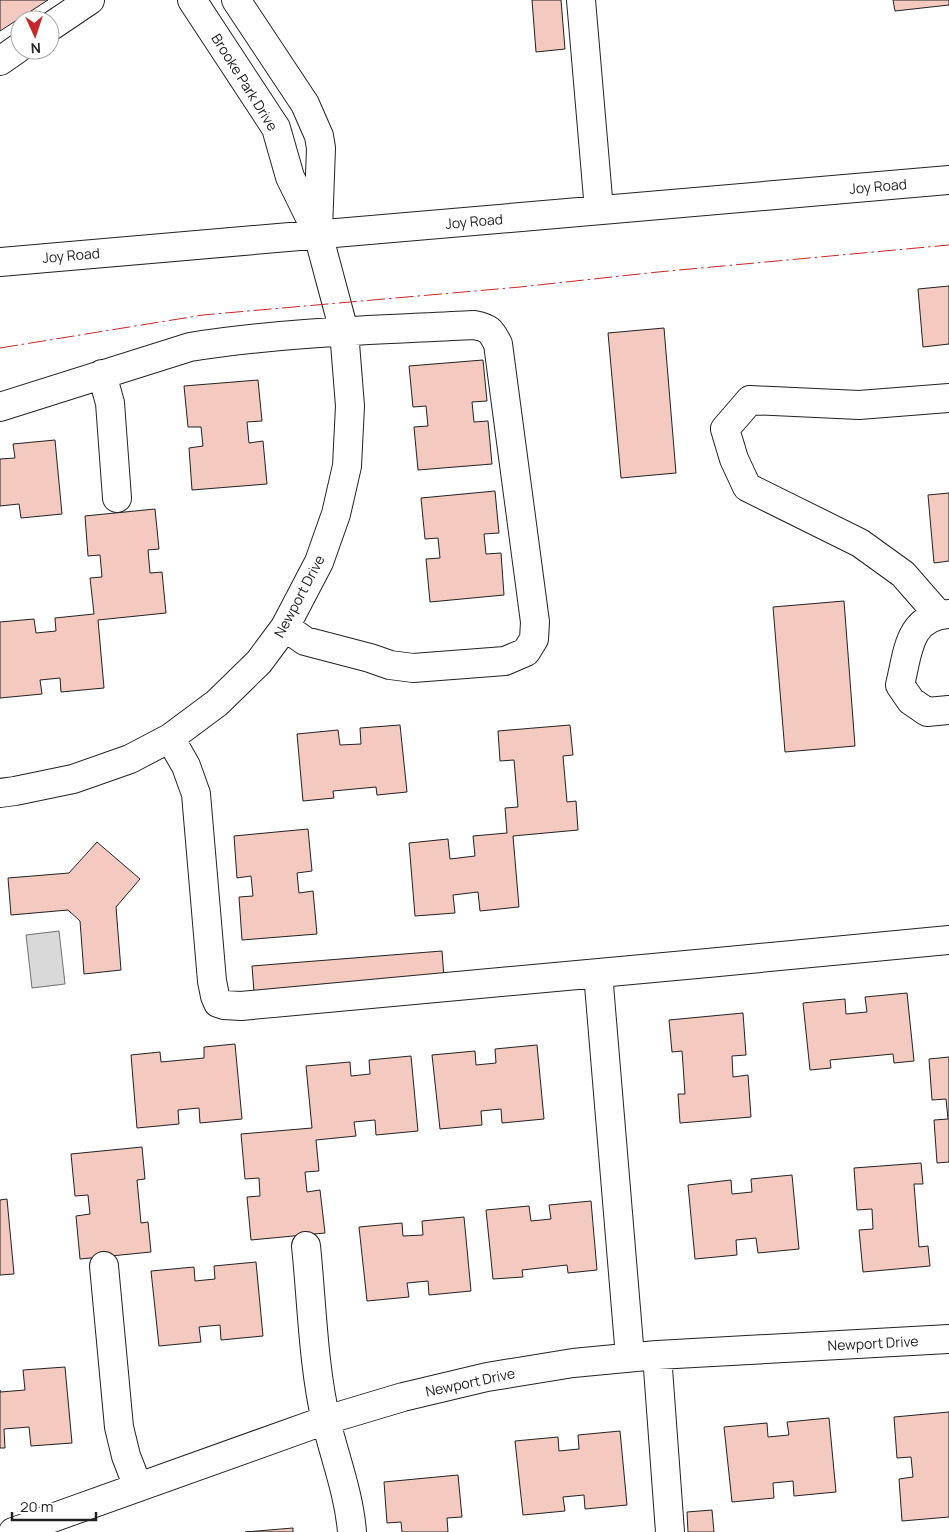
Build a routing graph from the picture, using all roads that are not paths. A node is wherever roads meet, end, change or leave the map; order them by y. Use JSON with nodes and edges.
{"nodes":[{"id":1,"x":90,"y":0,"type":"edge"},
{"id":2,"x":192,"y":0,"type":"edge"},
{"id":3,"x":236,"y":0,"type":"edge"},
{"id":4,"x":581,"y":0,"type":"edge"},
{"id":5,"x":60,"y":20,"type":"edge"},
{"id":6,"x":949,"y":180,"type":"edge"},
{"id":7,"x":599,"y":210,"type":"junction"},
{"id":8,"x":318,"y":234,"type":"junction"},
{"id":9,"x":0,"y":262,"type":"edge"},
{"id":10,"x":344,"y":331,"type":"junction"},
{"id":11,"x":102,"y":374,"type":"junction"},
{"id":12,"x":949,"y":398,"type":"edge"},
{"id":13,"x":0,"y":407,"type":"edge"},
{"id":14,"x":117,"y":498,"type":"dead end"},
{"id":15,"x":943,"y":614,"type":"edge"},
{"id":16,"x":285,"y":627,"type":"junction"},
{"id":17,"x":949,"y":710,"type":"edge"},
{"id":18,"x":170,"y":738,"type":"junction"},
{"id":19,"x":0,"y":793,"type":"edge"},
{"id":20,"x":949,"y":940,"type":"edge"},
{"id":21,"x":598,"y":972,"type":"junction"},
{"id":22,"x":306,"y":1246,"type":"dead end"},
{"id":23,"x":104,"y":1266,"type":"dead end"},
{"id":24,"x":949,"y":1339,"type":"edge"},
{"id":25,"x":657,"y":1355,"type":"junction"},
{"id":26,"x":630,"y":1357,"type":"junction"},
{"id":27,"x":326,"y":1420,"type":"junction"},
{"id":28,"x":138,"y":1487,"type":"junction"},
{"id":29,"x":13,"y":1532,"type":"edge"},
{"id":30,"x":352,"y":1532,"type":"edge"},
{"id":31,"x":670,"y":1532,"type":"edge"}],
"edges":[{"from":1,"to":5,"type":"street"},
{"from":2,"to":8,"type":"street","name":"Brooke Park Drive"},
{"from":3,"to":8,"type":"street"},
{"from":4,"to":7,"type":"street"},
{"from":6,"to":7,"type":"street","name":"Joy Road"},
{"from":7,"to":8,"type":"street","name":"Joy Road"},
{"from":8,"to":9,"type":"street","name":"Joy Road"},
{"from":8,"to":10,"type":"street","name":"Newport Drive"},
{"from":10,"to":11,"type":"street"},
{"from":10,"to":16,"type":"street","name":"Newport Drive"},
{"from":10,"to":16,"type":"street"},
{"from":11,"to":13,"type":"street"},
{"from":11,"to":14,"type":"street"},
{"from":12,"to":15,"type":"street"},
{"from":15,"to":17,"type":"street"},
{"from":16,"to":18,"type":"street","name":"Newport Drive"},
{"from":18,"to":19,"type":"street","name":"Newport Drive"},
{"from":18,"to":21,"type":"street"},
{"from":20,"to":21,"type":"street"},
{"from":21,"to":26,"type":"street"},
{"from":22,"to":27,"type":"street"},
{"from":23,"to":28,"type":"street"},
{"from":24,"to":25,"type":"street","name":"Newport Drive"},
{"from":25,"to":26,"type":"street","name":"Newport Drive"},
{"from":25,"to":31,"type":"street"},
{"from":26,"to":27,"type":"street","name":"Newport Drive"},
{"from":27,"to":28,"type":"street","name":"Newport Drive"},
{"from":27,"to":30,"type":"street"},
{"from":28,"to":29,"type":"street","name":"Newport Drive"}]}
